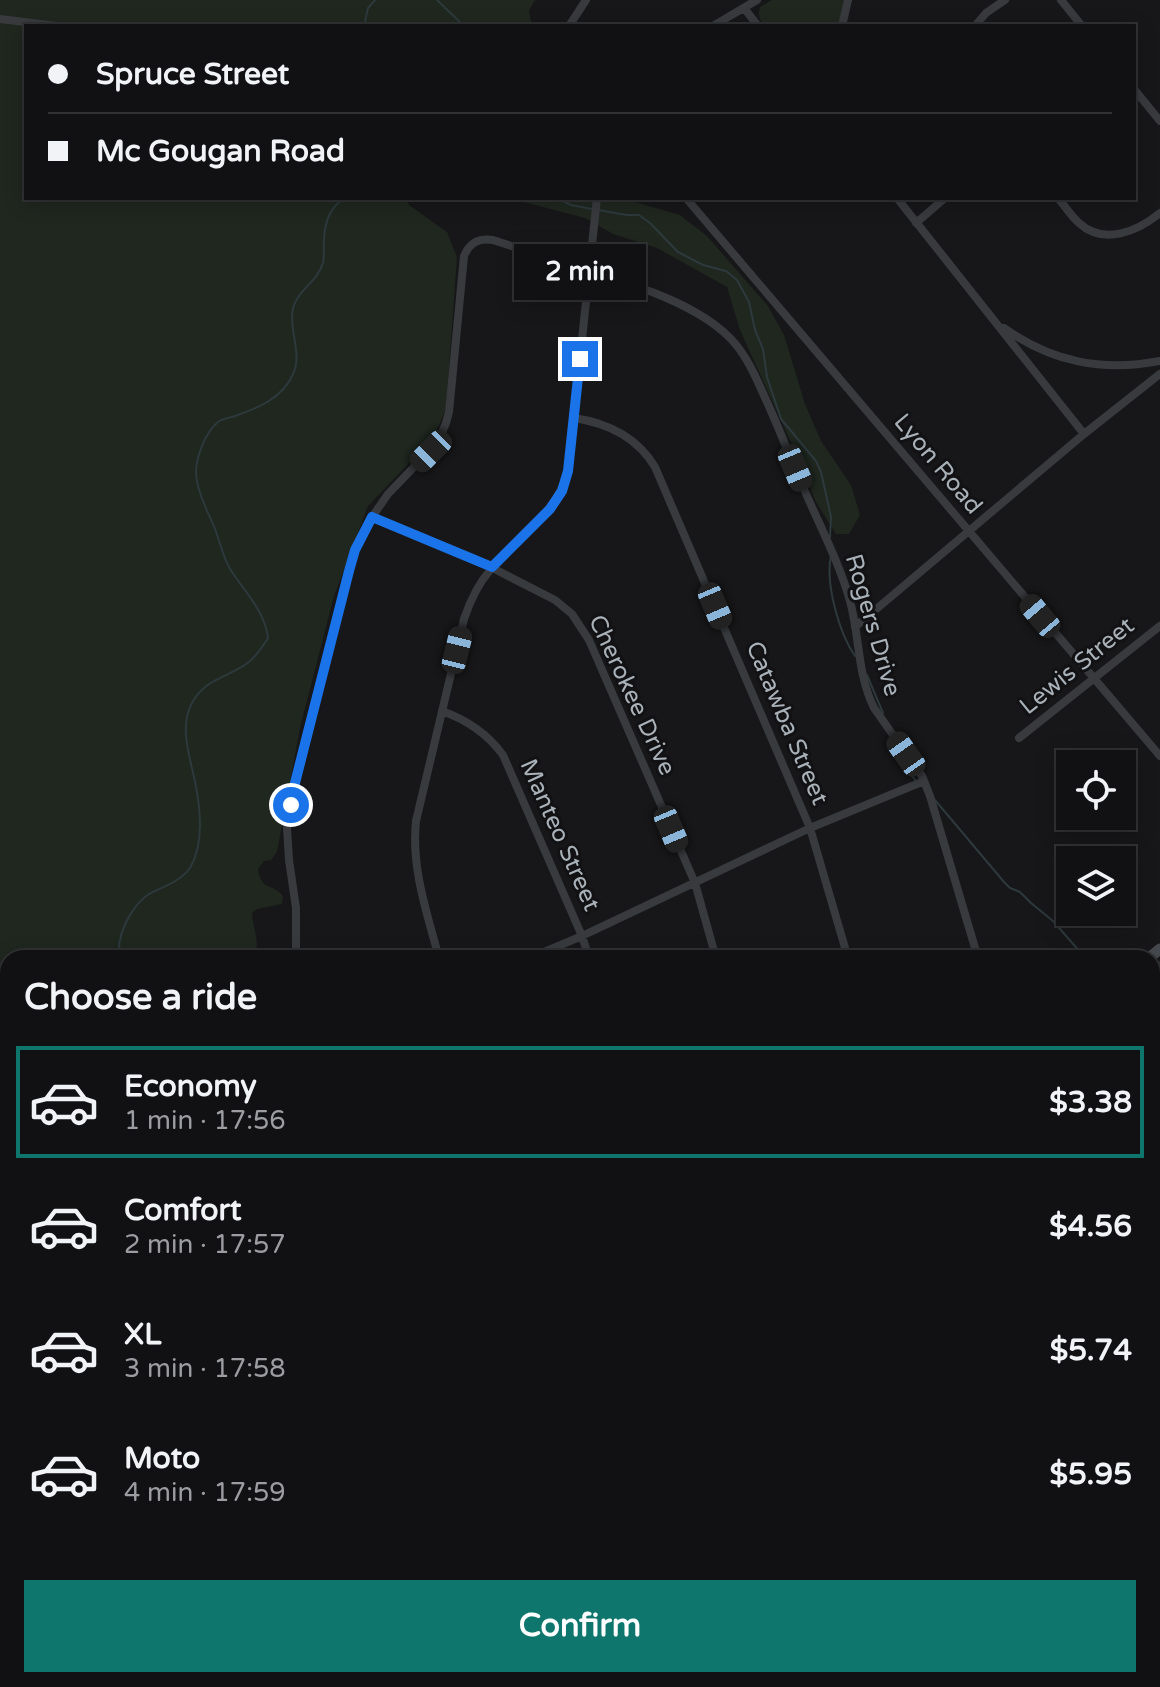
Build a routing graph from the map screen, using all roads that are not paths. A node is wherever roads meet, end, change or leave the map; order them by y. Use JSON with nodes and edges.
{"nodes":[{"id":1,"x":586,"y":0,"type":"edge"},
{"id":2,"x":757,"y":0,"type":"edge"},
{"id":3,"x":848,"y":0,"type":"edge"},
{"id":4,"x":1005,"y":0,"type":"edge"},
{"id":5,"x":1061,"y":0,"type":"edge"},
{"id":6,"x":744,"y":8,"type":"junction"},
{"id":7,"x":0,"y":19,"type":"edge"},
{"id":8,"x":41,"y":24,"type":"edge"},
{"id":9,"x":570,"y":24,"type":"edge"},
{"id":10,"x":716,"y":24,"type":"edge"},
{"id":11,"x":756,"y":24,"type":"edge"},
{"id":12,"x":842,"y":24,"type":"edge"},
{"id":13,"x":977,"y":24,"type":"edge"},
{"id":14,"x":1080,"y":24,"type":"edge"},
{"id":15,"x":1136,"y":91,"type":"edge"},
{"id":16,"x":1160,"y":121,"type":"edge"},
{"id":17,"x":597,"y":200,"type":"edge"},
{"id":18,"x":688,"y":200,"type":"edge"},
{"id":19,"x":899,"y":200,"type":"edge"},
{"id":20,"x":943,"y":200,"type":"edge"},
{"id":21,"x":1060,"y":200,"type":"edge"},
{"id":22,"x":1160,"y":213,"type":"edge"},
{"id":23,"x":916,"y":223,"type":"junction"},
{"id":24,"x":589,"y":271,"type":"junction"},
{"id":25,"x":997,"y":323,"type":"junction"},
{"id":26,"x":1160,"y":361,"type":"edge"},
{"id":27,"x":1160,"y":374,"type":"edge"},
{"id":28,"x":574,"y":418,"type":"junction"},
{"id":29,"x":1084,"y":434,"type":"junction"},
{"id":30,"x":372,"y":517,"type":"junction"},
{"id":31,"x":969,"y":532,"type":"junction"},
{"id":32,"x":492,"y":567,"type":"junction"},
{"id":33,"x":1160,"y":626,"type":"edge"},
{"id":34,"x":855,"y":627,"type":"junction"},
{"id":35,"x":1094,"y":679,"type":"junction"},
{"id":36,"x":442,"y":711,"type":"junction"},
{"id":37,"x":1019,"y":738,"type":"dead end"},
{"id":38,"x":1160,"y":756,"type":"edge"},
{"id":39,"x":924,"y":781,"type":"junction"},
{"id":40,"x":810,"y":828,"type":"junction"},
{"id":41,"x":695,"y":883,"type":"junction"},
{"id":42,"x":582,"y":936,"type":"junction"},
{"id":43,"x":296,"y":950,"type":"edge"},
{"id":44,"x":437,"y":950,"type":"edge"},
{"id":45,"x":549,"y":950,"type":"edge"},
{"id":46,"x":586,"y":950,"type":"edge"},
{"id":47,"x":714,"y":950,"type":"edge"},
{"id":48,"x":846,"y":950,"type":"edge"},
{"id":49,"x":976,"y":950,"type":"edge"}],
"edges":[{"from":1,"to":9,"type":"street"},
{"from":2,"to":6,"type":"street"},
{"from":3,"to":12,"type":"street"},
{"from":4,"to":13,"type":"street"},
{"from":5,"to":14,"type":"street"},
{"from":6,"to":10,"type":"street"},
{"from":6,"to":11,"type":"street"},
{"from":7,"to":8,"type":"street"},
{"from":15,"to":16,"type":"street"},
{"from":17,"to":24,"type":"street"},
{"from":18,"to":31,"type":"street","name":"Lyon Road"},
{"from":19,"to":23,"type":"street"},
{"from":20,"to":23,"type":"street"},
{"from":21,"to":22,"type":"street"},
{"from":23,"to":25,"type":"street"},
{"from":24,"to":28,"type":"street"},
{"from":24,"to":30,"type":"street","name":"Rogers Drive"},
{"from":24,"to":34,"type":"street","name":"Rogers Drive"},
{"from":25,"to":26,"type":"street"},
{"from":25,"to":29,"type":"street"},
{"from":27,"to":29,"type":"street"},
{"from":28,"to":32,"type":"street"},
{"from":28,"to":40,"type":"street","name":"Catawba Street"},
{"from":29,"to":31,"type":"street"},
{"from":30,"to":32,"type":"street","name":"Cherokee Drive"},
{"from":30,"to":43,"type":"street"},
{"from":31,"to":34,"type":"street"},
{"from":31,"to":35,"type":"street","name":"Lyon Road"},
{"from":32,"to":36,"type":"street"},
{"from":32,"to":41,"type":"street","name":"Cherokee Drive"},
{"from":33,"to":35,"type":"street","name":"Lewis Street"},
{"from":34,"to":39,"type":"street","name":"Rogers Drive"},
{"from":35,"to":37,"type":"street","name":"Lewis Street"},
{"from":35,"to":38,"type":"street","name":"Lyon Road"},
{"from":36,"to":42,"type":"street","name":"Manteo Street"},
{"from":36,"to":44,"type":"street"},
{"from":39,"to":40,"type":"street"},
{"from":39,"to":49,"type":"street","name":"Rogers Drive"},
{"from":40,"to":41,"type":"street"},
{"from":40,"to":48,"type":"street","name":"Catawba Street"},
{"from":41,"to":42,"type":"street"},
{"from":41,"to":47,"type":"street","name":"Cherokee Drive"},
{"from":42,"to":45,"type":"street"},
{"from":42,"to":46,"type":"street","name":"Manteo Street"}]}
